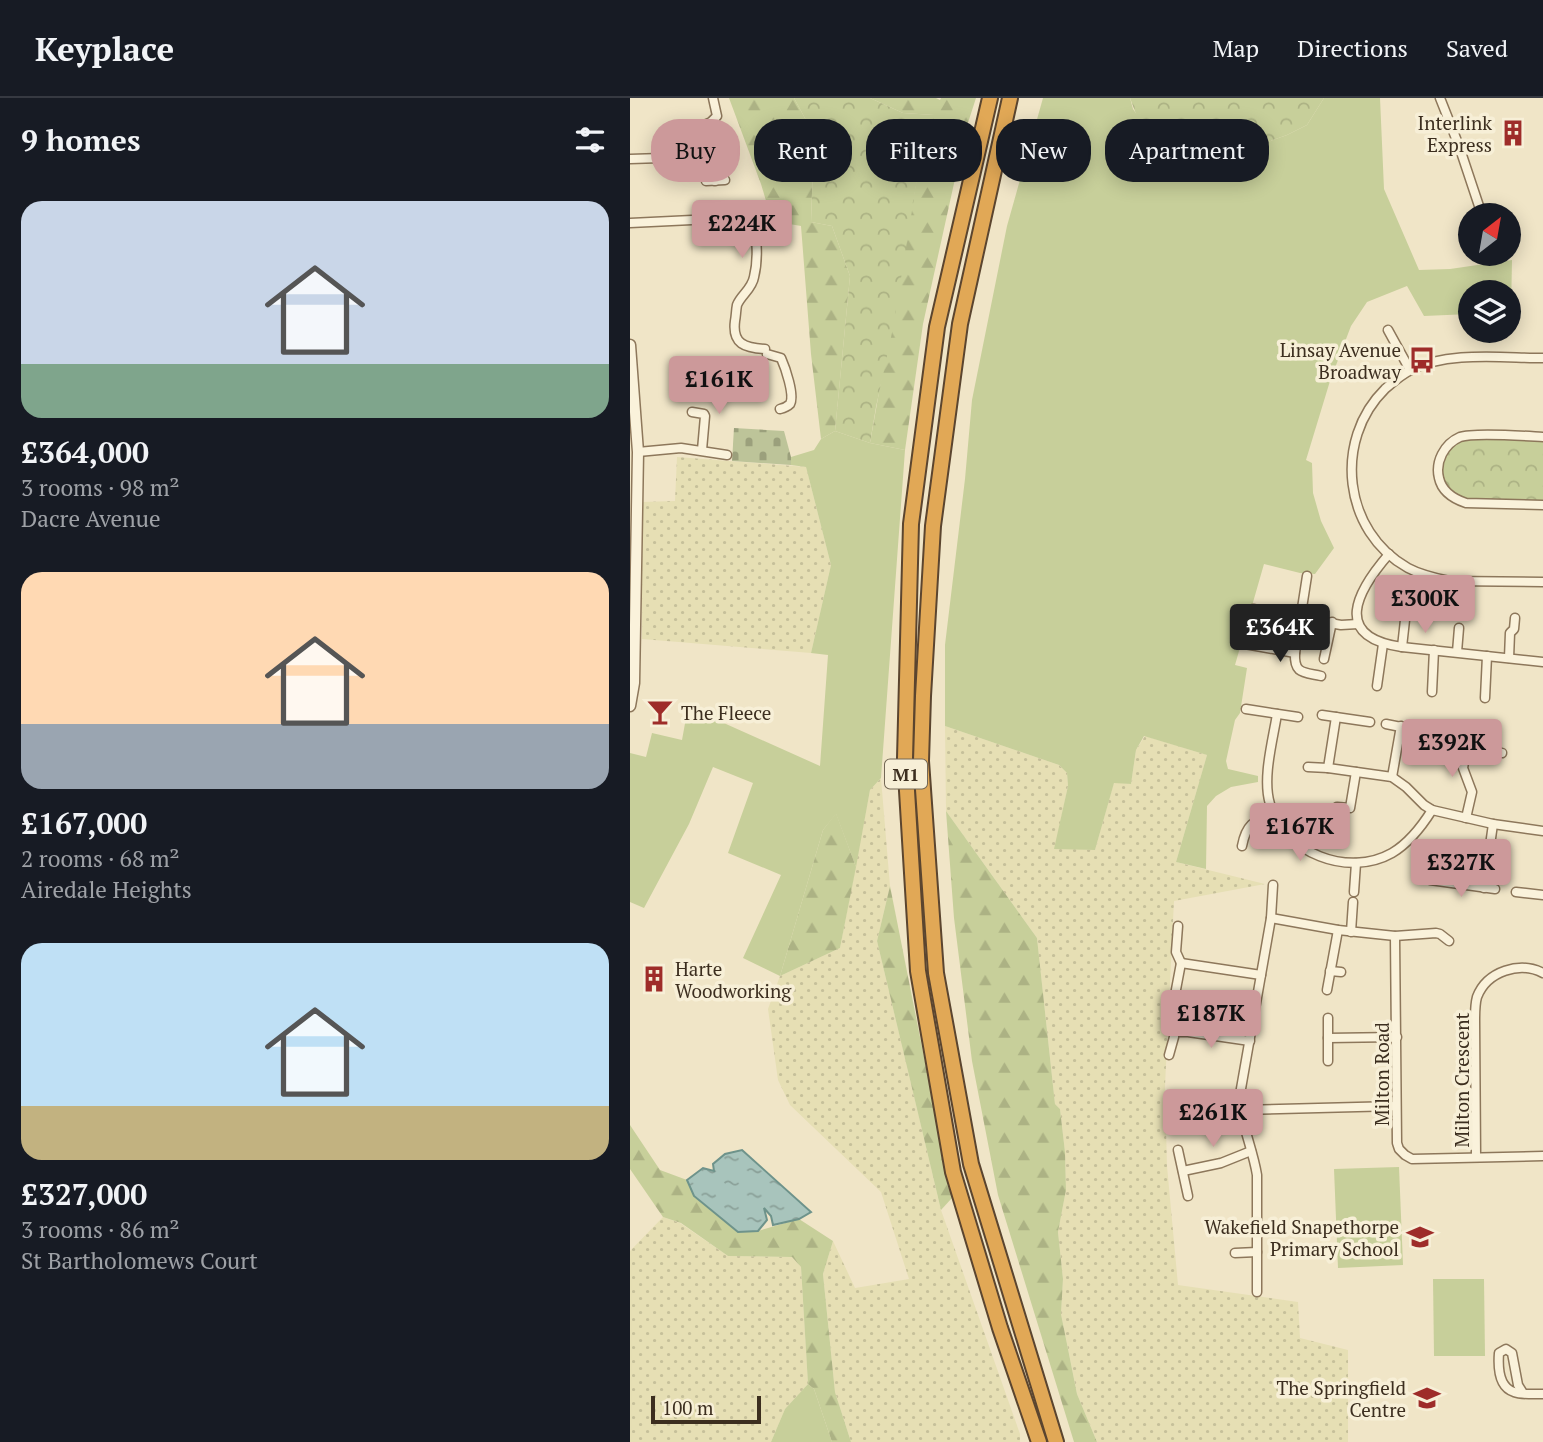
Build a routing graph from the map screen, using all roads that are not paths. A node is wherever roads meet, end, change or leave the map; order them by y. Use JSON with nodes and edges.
{"nodes":[{"id":1,"x":713,"y":98,"type":"edge"},
{"id":2,"x":990,"y":98,"type":"edge"},
{"id":3,"x":1010,"y":98,"type":"edge"},
{"id":4,"x":1440,"y":98,"type":"edge"},
{"id":5,"x":714,"y":119,"type":"edge"},
{"id":6,"x":630,"y":159,"type":"edge"},
{"id":7,"x":651,"y":159,"type":"edge"},
{"id":8,"x":1478,"y":203,"type":"edge"},
{"id":9,"x":630,"y":223,"type":"edge"},
{"id":10,"x":1388,"y":330,"type":"dead end"},
{"id":11,"x":768,"y":340,"type":"dead end"},
{"id":12,"x":630,"y":345,"type":"edge"},
{"id":13,"x":766,"y":354,"type":"junction"},
{"id":14,"x":1543,"y":358,"type":"edge"},
{"id":15,"x":1410,"y":370,"type":"junction"},
{"id":16,"x":780,"y":409,"type":"dead end"},
{"id":17,"x":692,"y":412,"type":"dead end"},
{"id":18,"x":1543,"y":437,"type":"edge"},
{"id":19,"x":635,"y":445,"type":"edge"},
{"id":20,"x":702,"y":450,"type":"junction"},
{"id":21,"x":727,"y":455,"type":"dead end"},
{"id":22,"x":1543,"y":505,"type":"edge"},
{"id":23,"x":1389,"y":554,"type":"junction"},
{"id":24,"x":1307,"y":576,"type":"dead end"},
{"id":25,"x":1463,"y":581,"type":"junction"},
{"id":26,"x":1543,"y":582,"type":"edge"},
{"id":27,"x":1462,"y":606,"type":"dead end"},
{"id":28,"x":1254,"y":609,"type":"dead end"},
{"id":29,"x":1403,"y":615,"type":"dead end"},
{"id":30,"x":1301,"y":617,"type":"junction"},
{"id":31,"x":1515,"y":618,"type":"dead end"},
{"id":32,"x":1332,"y":622,"type":"junction"},
{"id":33,"x":1358,"y":624,"type":"junction"},
{"id":34,"x":1459,"y":628,"type":"dead end"},
{"id":35,"x":1245,"y":644,"type":"dead end"},
{"id":36,"x":1383,"y":644,"type":"junction"},
{"id":37,"x":1402,"y":647,"type":"junction"},
{"id":38,"x":1434,"y":650,"type":"junction"},
{"id":39,"x":1457,"y":652,"type":"junction"},
{"id":40,"x":1295,"y":653,"type":"junction"},
{"id":41,"x":1488,"y":656,"type":"junction"},
{"id":42,"x":1508,"y":658,"type":"junction"},
{"id":43,"x":1324,"y":659,"type":"dead end"},
{"id":44,"x":1543,"y":662,"type":"edge"},
{"id":45,"x":1321,"y":676,"type":"dead end"},
{"id":46,"x":1377,"y":686,"type":"dead end"},
{"id":47,"x":1432,"y":692,"type":"dead end"},
{"id":48,"x":1485,"y":698,"type":"dead end"},
{"id":49,"x":630,"y":706,"type":"edge"},
{"id":50,"x":1246,"y":709,"type":"dead end"},
{"id":51,"x":1276,"y":714,"type":"junction"},
{"id":52,"x":1322,"y":715,"type":"dead end"},
{"id":53,"x":1298,"y":717,"type":"dead end"},
{"id":54,"x":1336,"y":717,"type":"junction"},
{"id":55,"x":1370,"y":722,"type":"dead end"},
{"id":56,"x":1386,"y":724,"type":"dead end"},
{"id":57,"x":1401,"y":726,"type":"junction"},
{"id":58,"x":1467,"y":746,"type":"junction"},
{"id":59,"x":1503,"y":753,"type":"dead end"},
{"id":60,"x":1308,"y":767,"type":"dead end"},
{"id":61,"x":1328,"y":768,"type":"junction"},
{"id":62,"x":1356,"y":772,"type":"junction"},
{"id":63,"x":1392,"y":777,"type":"junction"},
{"id":64,"x":1337,"y":807,"type":"dead end"},
{"id":65,"x":1432,"y":810,"type":"junction"},
{"id":66,"x":1273,"y":813,"type":"junction"},
{"id":67,"x":1466,"y":818,"type":"junction"},
{"id":68,"x":1493,"y":824,"type":"junction"},
{"id":69,"x":1543,"y":831,"type":"edge"},
{"id":70,"x":1242,"y":846,"type":"dead end"},
{"id":71,"x":1356,"y":863,"type":"junction"},
{"id":72,"x":1430,"y":880,"type":"dead end"},
{"id":73,"x":1273,"y":885,"type":"dead end"},
{"id":74,"x":1484,"y":888,"type":"junction"},
{"id":75,"x":1495,"y":890,"type":"dead end"},
{"id":76,"x":1354,"y":892,"type":"dead end"},
{"id":77,"x":1519,"y":895,"type":"dead end"},
{"id":78,"x":1543,"y":895,"type":"edge"},
{"id":79,"x":1353,"y":902,"type":"dead end"},
{"id":80,"x":1271,"y":918,"type":"junction"},
{"id":81,"x":1441,"y":924,"type":"dead end"},
{"id":82,"x":1178,"y":926,"type":"dead end"},
{"id":83,"x":1338,"y":930,"type":"junction"},
{"id":84,"x":1351,"y":932,"type":"junction"},
{"id":85,"x":1440,"y":934,"type":"junction"},
{"id":86,"x":1395,"y":936,"type":"junction"},
{"id":87,"x":1449,"y":941,"type":"dead end"},
{"id":88,"x":1181,"y":963,"type":"junction"},
{"id":89,"x":1330,"y":971,"type":"junction"},
{"id":90,"x":1341,"y":972,"type":"dead end"},
{"id":91,"x":1543,"y":973,"type":"edge"},
{"id":92,"x":1261,"y":975,"type":"junction"},
{"id":93,"x":1327,"y":990,"type":"dead end"},
{"id":94,"x":1328,"y":1018,"type":"dead end"},
{"id":95,"x":1174,"y":1032,"type":"junction"},
{"id":96,"x":1397,"y":1037,"type":"junction"},
{"id":97,"x":1328,"y":1038,"type":"junction"},
{"id":98,"x":1250,"y":1041,"type":"junction"},
{"id":99,"x":1169,"y":1055,"type":"dead end"},
{"id":100,"x":1328,"y":1061,"type":"dead end"},
{"id":101,"x":1396,"y":1106,"type":"junction"},
{"id":102,"x":1240,"y":1110,"type":"junction"},
{"id":103,"x":1178,"y":1150,"type":"dead end"},
{"id":104,"x":1251,"y":1152,"type":"junction"},
{"id":105,"x":1543,"y":1156,"type":"edge"},
{"id":106,"x":1476,"y":1157,"type":"junction"},
{"id":107,"x":1183,"y":1171,"type":"junction"},
{"id":108,"x":1188,"y":1196,"type":"dead end"},
{"id":109,"x":1257,"y":1252,"type":"junction"},
{"id":110,"x":1236,"y":1253,"type":"dead end"},
{"id":111,"x":1257,"y":1292,"type":"dead end"},
{"id":112,"x":1523,"y":1393,"type":"junction"},
{"id":113,"x":1543,"y":1394,"type":"edge"},
{"id":114,"x":1039,"y":1442,"type":"edge"},
{"id":115,"x":1056,"y":1442,"type":"edge"}],
"edges":[{"from":1,"to":5,"type":"street"},
{"from":2,"to":114,"type":"highway","number":"M1"},
{"from":3,"to":115,"type":"highway","number":"M1"},
{"from":4,"to":8,"type":"street"},
{"from":6,"to":7,"type":"street"},
{"from":9,"to":13,"type":"street"},
{"from":10,"to":15,"type":"street"},
{"from":11,"to":13,"type":"street"},
{"from":12,"to":19,"type":"street"},
{"from":13,"to":16,"type":"street"},
{"from":14,"to":15,"type":"street"},
{"from":15,"to":23,"type":"street"},
{"from":17,"to":20,"type":"street"},
{"from":18,"to":22,"type":"street"},
{"from":19,"to":20,"type":"street"},
{"from":19,"to":49,"type":"street"},
{"from":20,"to":21,"type":"street"},
{"from":23,"to":25,"type":"street"},
{"from":23,"to":33,"type":"street"},
{"from":24,"to":30,"type":"street"},
{"from":25,"to":26,"type":"street"},
{"from":25,"to":27,"type":"street"},
{"from":28,"to":30,"type":"street"},
{"from":29,"to":37,"type":"street"},
{"from":30,"to":32,"type":"street"},
{"from":30,"to":40,"type":"street"},
{"from":31,"to":42,"type":"street"},
{"from":32,"to":33,"type":"street"},
{"from":32,"to":43,"type":"street"},
{"from":33,"to":36,"type":"street"},
{"from":34,"to":39,"type":"street"},
{"from":35,"to":40,"type":"street"},
{"from":36,"to":37,"type":"street"},
{"from":36,"to":46,"type":"street"},
{"from":37,"to":38,"type":"street"},
{"from":38,"to":39,"type":"street"},
{"from":38,"to":47,"type":"street"},
{"from":39,"to":41,"type":"street"},
{"from":40,"to":45,"type":"street"},
{"from":41,"to":42,"type":"street"},
{"from":41,"to":48,"type":"street"},
{"from":42,"to":44,"type":"street"},
{"from":50,"to":51,"type":"street"},
{"from":51,"to":53,"type":"street"},
{"from":51,"to":66,"type":"street"},
{"from":52,"to":54,"type":"street"},
{"from":54,"to":55,"type":"street"},
{"from":54,"to":61,"type":"street"},
{"from":56,"to":57,"type":"street"},
{"from":57,"to":58,"type":"street"},
{"from":57,"to":63,"type":"street"},
{"from":58,"to":59,"type":"street"},
{"from":58,"to":67,"type":"street"},
{"from":60,"to":61,"type":"street"},
{"from":61,"to":62,"type":"street"},
{"from":62,"to":63,"type":"street"},
{"from":62,"to":64,"type":"street"},
{"from":63,"to":65,"type":"street"},
{"from":65,"to":67,"type":"street"},
{"from":65,"to":71,"type":"street"},
{"from":66,"to":70,"type":"street"},
{"from":66,"to":71,"type":"street"},
{"from":67,"to":68,"type":"street"},
{"from":68,"to":69,"type":"street"},
{"from":68,"to":74,"type":"street"},
{"from":71,"to":76,"type":"street"},
{"from":72,"to":74,"type":"street"},
{"from":73,"to":80,"type":"street"},
{"from":74,"to":75,"type":"street"},
{"from":77,"to":78,"type":"street"},
{"from":79,"to":84,"type":"street"},
{"from":80,"to":83,"type":"street"},
{"from":80,"to":92,"type":"street"},
{"from":81,"to":85,"type":"street"},
{"from":82,"to":88,"type":"street"},
{"from":83,"to":84,"type":"street"},
{"from":83,"to":89,"type":"street"},
{"from":84,"to":86,"type":"street"},
{"from":85,"to":86,"type":"street"},
{"from":85,"to":87,"type":"street"},
{"from":86,"to":96,"type":"street","name":"Milton Road"},
{"from":88,"to":92,"type":"street"},
{"from":88,"to":95,"type":"street"},
{"from":89,"to":90,"type":"street"},
{"from":89,"to":93,"type":"street"},
{"from":91,"to":106,"type":"street","name":"Milton Crescent"},
{"from":92,"to":98,"type":"street"},
{"from":94,"to":97,"type":"street"},
{"from":95,"to":98,"type":"street"},
{"from":95,"to":99,"type":"street"},
{"from":96,"to":97,"type":"street"},
{"from":96,"to":101,"type":"street","name":"Milton Road"},
{"from":97,"to":100,"type":"street"},
{"from":98,"to":102,"type":"street"},
{"from":101,"to":102,"type":"street"},
{"from":101,"to":106,"type":"street","name":"Milton Road"},
{"from":102,"to":104,"type":"street"},
{"from":103,"to":107,"type":"street"},
{"from":104,"to":107,"type":"street"},
{"from":104,"to":109,"type":"street"},
{"from":105,"to":106,"type":"street","name":"Milton Road"},
{"from":107,"to":108,"type":"street"},
{"from":109,"to":110,"type":"street"},
{"from":109,"to":111,"type":"street"},
{"from":112,"to":112,"type":"street"},
{"from":112,"to":113,"type":"street"}]}
